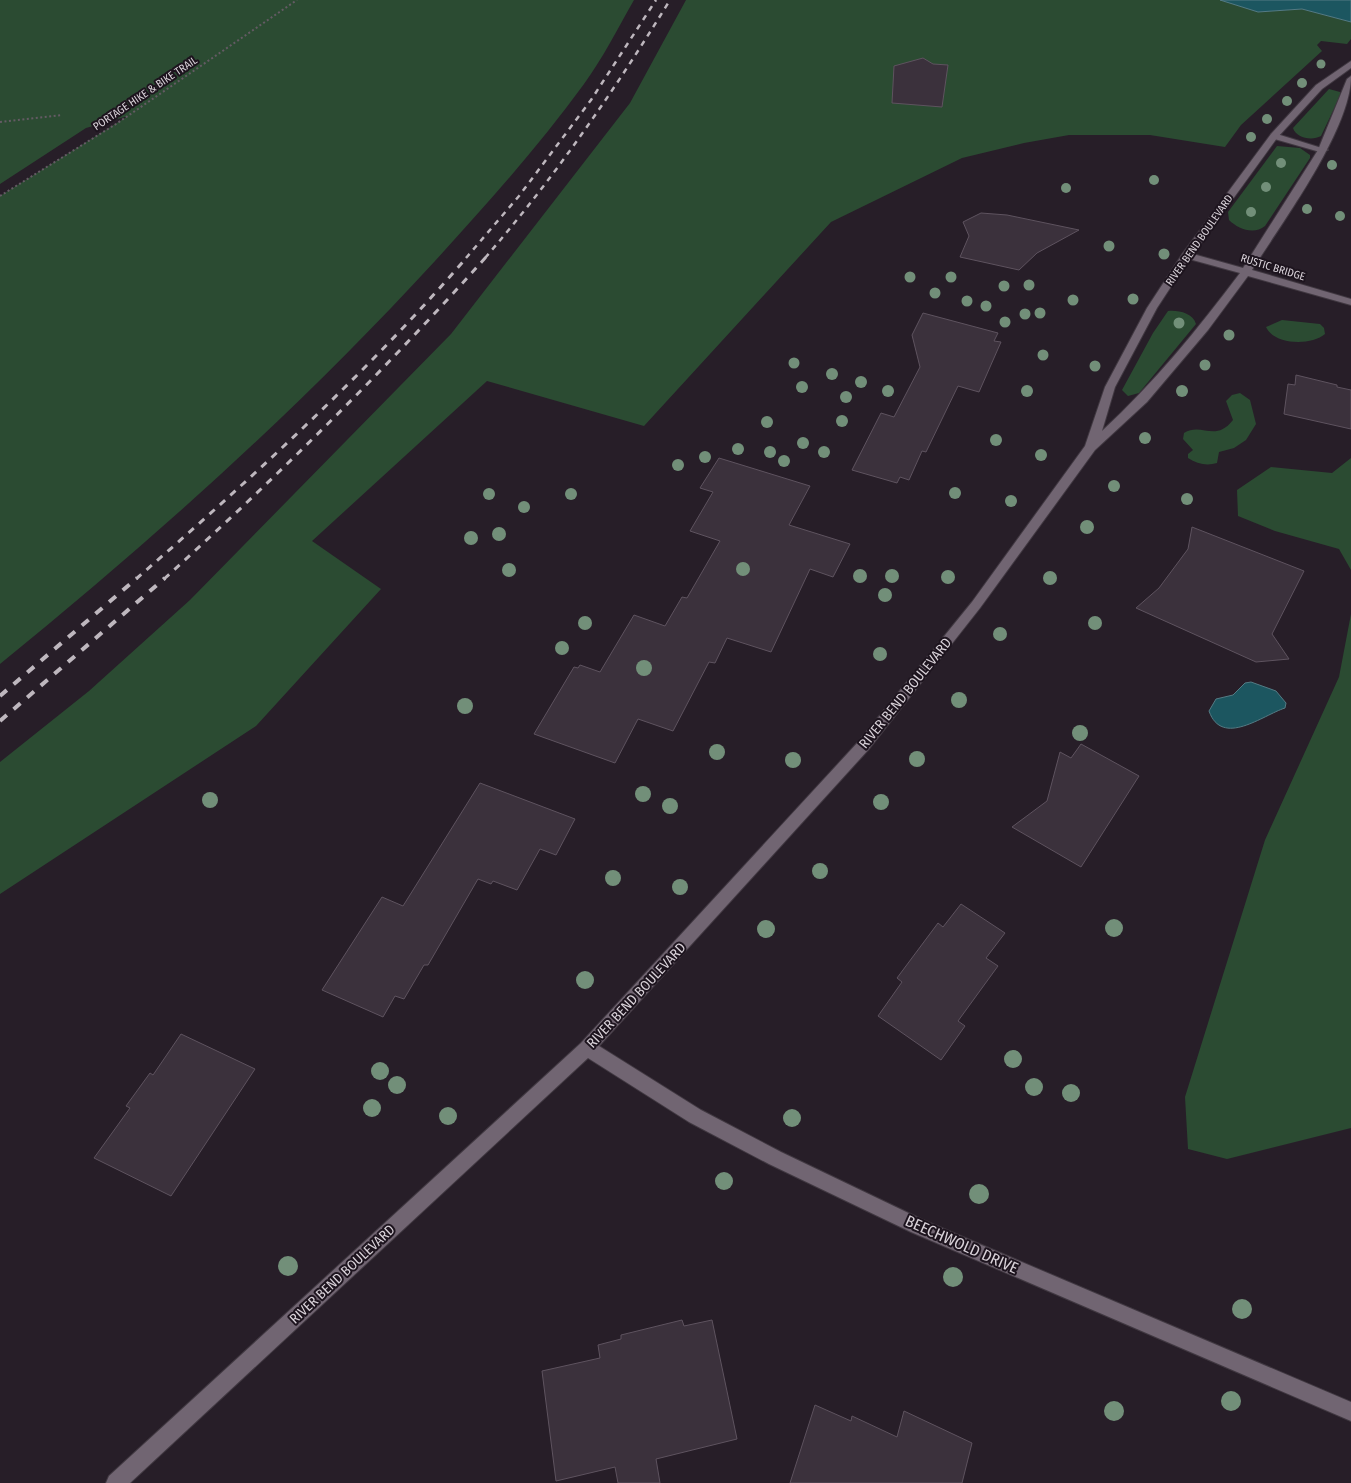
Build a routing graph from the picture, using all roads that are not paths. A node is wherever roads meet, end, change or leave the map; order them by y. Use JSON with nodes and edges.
{"nodes":[{"id":1,"x":1351,"y":64,"type":"edge"},
{"id":2,"x":1351,"y":79,"type":"edge"},
{"id":3,"x":1274,"y":136,"type":"junction"},
{"id":4,"x":1323,"y":150,"type":"junction"},
{"id":5,"x":1187,"y":255,"type":"junction"},
{"id":6,"x":1246,"y":272,"type":"junction"},
{"id":7,"x":1351,"y":302,"type":"edge"},
{"id":8,"x":1091,"y":447,"type":"junction"},
{"id":9,"x":587,"y":1048,"type":"junction"},
{"id":10,"x":1351,"y":1412,"type":"edge"},
{"id":11,"x":116,"y":1483,"type":"edge"}],
"edges":[{"from":1,"to":3,"type":"street","name":"RIVER BEND BOULEVARD"},
{"from":2,"to":4,"type":"street","name":"RIVER BEND BOULEVARD"},
{"from":3,"to":4,"type":"street"},
{"from":3,"to":5,"type":"street","name":"RIVER BEND BOULEVARD"},
{"from":4,"to":6,"type":"street","name":"RIVER BEND BOULEVARD"},
{"from":5,"to":6,"type":"street","name":"RUSTIC BRIDGE"},
{"from":5,"to":8,"type":"street","name":"RIVER BEND BOULEVARD"},
{"from":6,"to":7,"type":"street","name":"RUSTIC BRIDGE"},
{"from":6,"to":8,"type":"street","name":"RIVER BEND BOULEVARD"},
{"from":8,"to":9,"type":"street","name":"RIVER BEND BOULEVARD"},
{"from":9,"to":10,"type":"street","name":"BEECHWOLD DRIVE"},
{"from":9,"to":11,"type":"street","name":"RIVER BEND BOULEVARD"}]}
